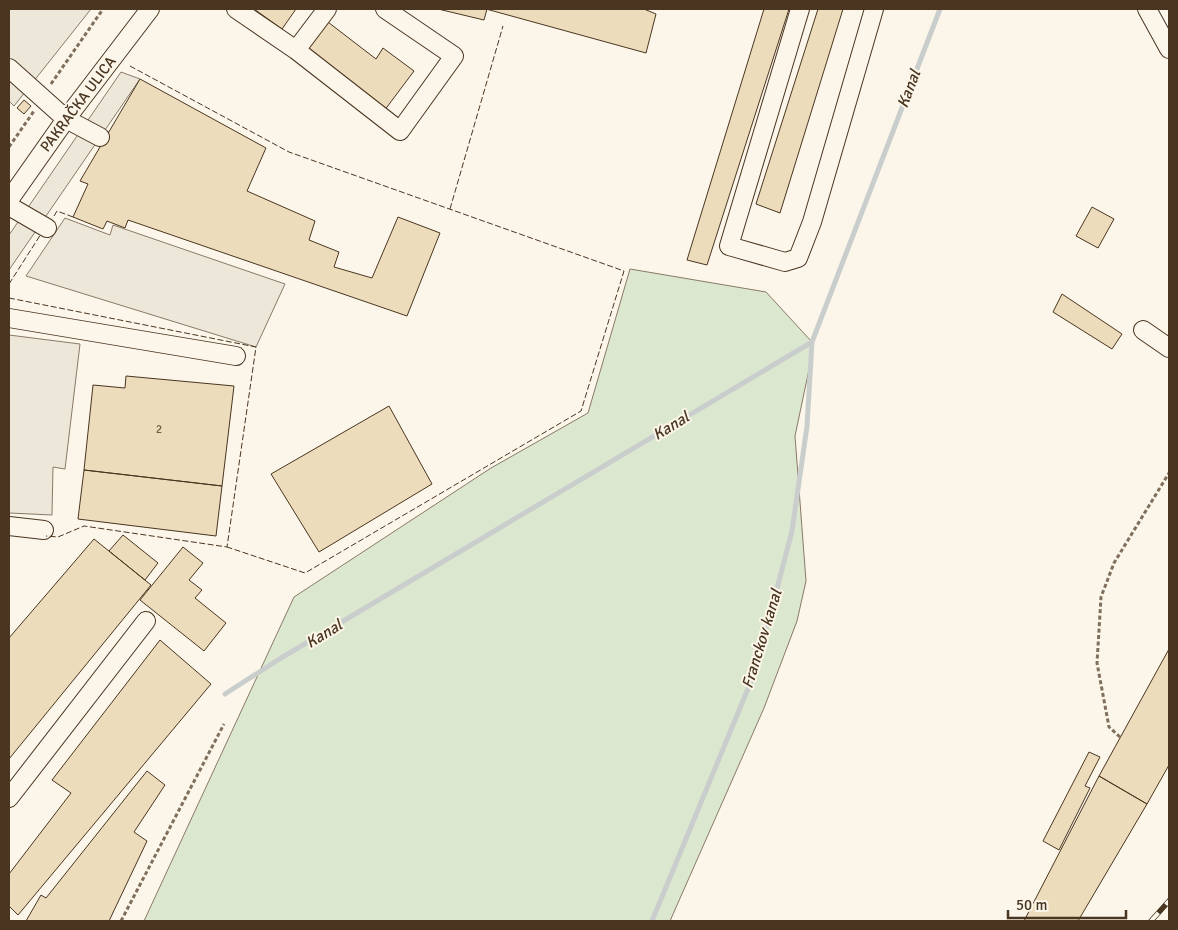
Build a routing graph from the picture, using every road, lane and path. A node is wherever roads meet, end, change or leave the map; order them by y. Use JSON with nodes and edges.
{"nodes":[{"id":1,"x":103,"y":9,"type":"edge"},
{"id":2,"x":150,"y":9,"type":"edge"},
{"id":3,"x":236,"y":9,"type":"edge"},
{"id":4,"x":327,"y":9,"type":"edge"},
{"id":5,"x":385,"y":9,"type":"edge"},
{"id":6,"x":800,"y":9,"type":"edge"},
{"id":7,"x":874,"y":9,"type":"edge"},
{"id":8,"x":1147,"y":9,"type":"edge"},
{"id":9,"x":1169,"y":49,"type":"edge"},
{"id":10,"x":296,"y":50,"type":"junction"},
{"id":11,"x":9,"y":68,"type":"edge"},
{"id":12,"x":47,"y":91,"type":"dead end"},
{"id":13,"x":38,"y":104,"type":"dead end"},
{"id":14,"x":66,"y":119,"type":"junction"},
{"id":15,"x":100,"y":137,"type":"dead end"},
{"id":16,"x":9,"y":147,"type":"edge"},
{"id":17,"x":9,"y":200,"type":"edge"},
{"id":18,"x":9,"y":206,"type":"edge"},
{"id":19,"x":47,"y":228,"type":"dead end"},
{"id":20,"x":9,"y":318,"type":"edge"},
{"id":21,"x":1143,"y":330,"type":"dead end"},
{"id":22,"x":1169,"y":348,"type":"edge"},
{"id":23,"x":236,"y":356,"type":"dead end"},
{"id":24,"x":1169,"y":473,"type":"edge"},
{"id":25,"x":9,"y":526,"type":"edge"},
{"id":26,"x":44,"y":530,"type":"dead end"},
{"id":27,"x":146,"y":621,"type":"dead end"},
{"id":28,"x":224,"y":724,"type":"dead end"},
{"id":29,"x":1120,"y":737,"type":"dead end"},
{"id":30,"x":9,"y":798,"type":"edge"},
{"id":31,"x":121,"y":921,"type":"edge"}],
"edges":[{"from":1,"to":12,"type":"path"},
{"from":2,"to":14,"type":"street","name":"PAKRAČKA ULICA"},
{"from":3,"to":10,"type":"street"},
{"from":4,"to":10,"type":"street"},
{"from":5,"to":10,"type":"street"},
{"from":6,"to":7,"type":"street"},
{"from":8,"to":9,"type":"street"},
{"from":11,"to":14,"type":"street"},
{"from":13,"to":16,"type":"path"},
{"from":14,"to":15,"type":"street"},
{"from":14,"to":17,"type":"street","name":"PAKRAČKA ULICA"},
{"from":18,"to":19,"type":"street"},
{"from":20,"to":23,"type":"street"},
{"from":21,"to":22,"type":"street"},
{"from":24,"to":29,"type":"path"},
{"from":25,"to":26,"type":"street"},
{"from":27,"to":30,"type":"street"},
{"from":28,"to":31,"type":"path"}]}
